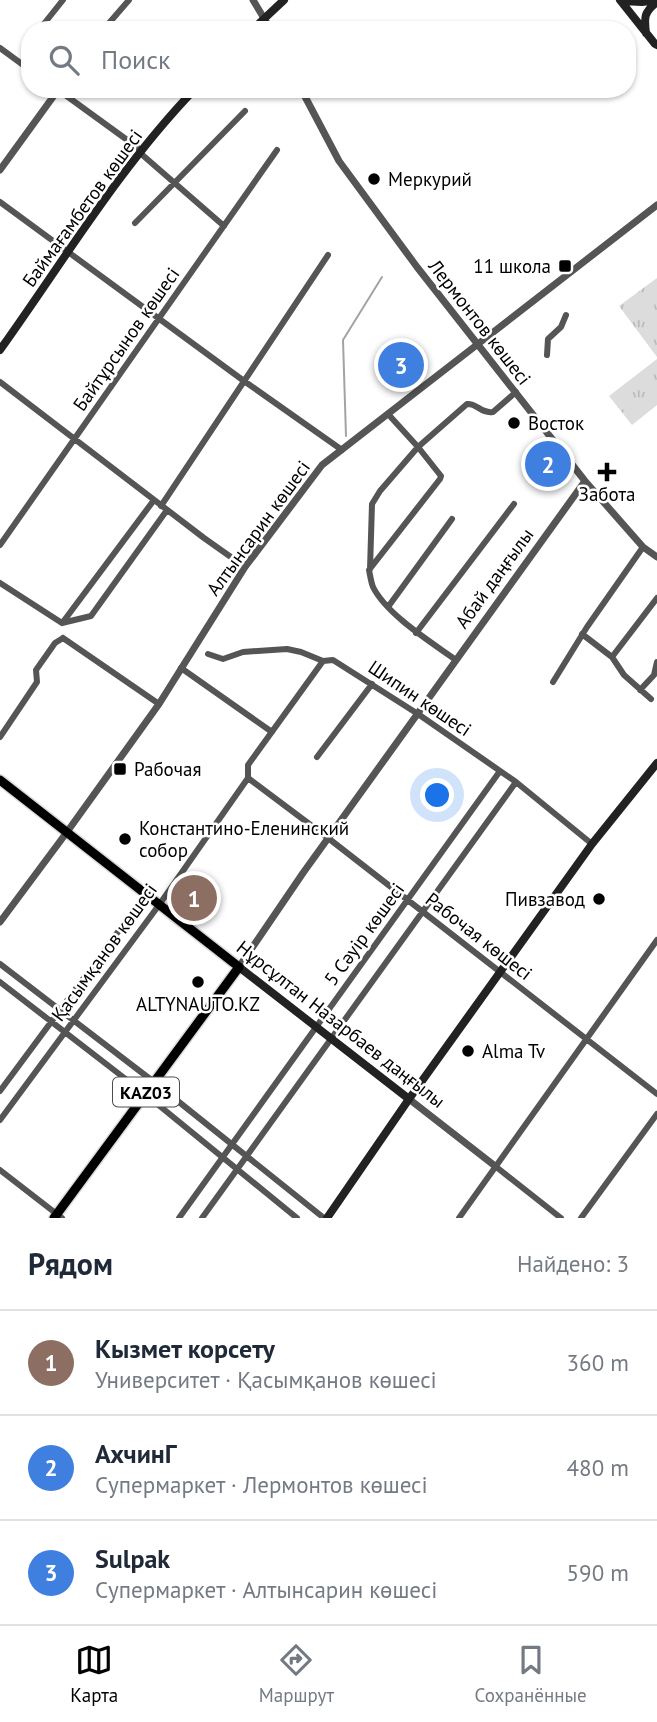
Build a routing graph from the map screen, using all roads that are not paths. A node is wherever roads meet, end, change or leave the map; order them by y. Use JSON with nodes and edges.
{"nodes":[{"id":1,"x":63,"y":0,"type":"edge"},
{"id":2,"x":129,"y":0,"type":"edge"},
{"id":3,"x":254,"y":0,"type":"edge"},
{"id":4,"x":284,"y":0,"type":"edge"},
{"id":5,"x":620,"y":1,"type":"edge"},
{"id":6,"x":657,"y":1,"type":"edge"},
{"id":7,"x":264,"y":17,"type":"junction"},
{"id":8,"x":46,"y":21,"type":"edge"},
{"id":9,"x":111,"y":21,"type":"edge"},
{"id":10,"x":260,"y":21,"type":"edge"},
{"id":11,"x":266,"y":21,"type":"edge"},
{"id":12,"x":646,"y":33,"type":"junction"},
{"id":13,"x":656,"y":46,"type":"edge"},
{"id":14,"x":0,"y":48,"type":"edge"},
{"id":15,"x":21,"y":63,"type":"edge"},
{"id":16,"x":52,"y":98,"type":"edge"},
{"id":17,"x":69,"y":98,"type":"edge"},
{"id":18,"x":186,"y":98,"type":"edge"},
{"id":19,"x":306,"y":98,"type":"edge"},
{"id":20,"x":245,"y":111,"type":"dead end"},
{"id":21,"x":277,"y":150,"type":"dead end"},
{"id":22,"x":140,"y":151,"type":"junction"},
{"id":23,"x":0,"y":170,"type":"edge"},
{"id":24,"x":173,"y":182,"type":"junction"},
{"id":25,"x":0,"y":202,"type":"edge"},
{"id":26,"x":657,"y":205,"type":"edge"},
{"id":27,"x":135,"y":223,"type":"dead end"},
{"id":28,"x":224,"y":226,"type":"junction"},
{"id":29,"x":68,"y":252,"type":"junction"},
{"id":30,"x":328,"y":255,"type":"dead end"},
{"id":31,"x":566,"y":315,"type":"dead end"},
{"id":32,"x":159,"y":318,"type":"junction"},
{"id":33,"x":477,"y":345,"type":"junction"},
{"id":34,"x":0,"y":350,"type":"edge"},
{"id":35,"x":547,"y":355,"type":"dead end"},
{"id":36,"x":244,"y":381,"type":"junction"},
{"id":37,"x":0,"y":382,"type":"edge"},
{"id":38,"x":516,"y":392,"type":"junction"},
{"id":39,"x":388,"y":414,"type":"junction"},
{"id":40,"x":74,"y":439,"type":"junction"},
{"id":41,"x":418,"y":447,"type":"junction"},
{"id":42,"x":342,"y":450,"type":"junction"},
{"id":43,"x":586,"y":481,"type":"junction"},
{"id":44,"x":154,"y":500,"type":"junction"},
{"id":45,"x":514,"y":504,"type":"dead end"},
{"id":46,"x":164,"y":508,"type":"junction"},
{"id":47,"x":452,"y":519,"type":"dead end"},
{"id":48,"x":0,"y":545,"type":"edge"},
{"id":49,"x":643,"y":548,"type":"junction"},
{"id":50,"x":657,"y":557,"type":"edge"},
{"id":51,"x":246,"y":567,"type":"junction"},
{"id":52,"x":370,"y":570,"type":"junction"},
{"id":53,"x":0,"y":583,"type":"edge"},
{"id":54,"x":657,"y":598,"type":"edge"},
{"id":55,"x":388,"y":607,"type":"junction"},
{"id":56,"x":62,"y":630,"type":"junction"},
{"id":57,"x":416,"y":633,"type":"junction"},
{"id":58,"x":582,"y":634,"type":"junction"},
{"id":59,"x":208,"y":654,"type":"dead end"},
{"id":60,"x":612,"y":657,"type":"junction"},
{"id":61,"x":456,"y":660,"type":"junction"},
{"id":62,"x":323,"y":662,"type":"junction"},
{"id":63,"x":657,"y":662,"type":"edge"},
{"id":64,"x":181,"y":668,"type":"junction"},
{"id":65,"x":553,"y":682,"type":"dead end"},
{"id":66,"x":372,"y":684,"type":"junction"},
{"id":67,"x":640,"y":690,"type":"junction"},
{"id":68,"x":651,"y":699,"type":"dead end"},
{"id":69,"x":159,"y":704,"type":"junction"},
{"id":70,"x":418,"y":714,"type":"junction"},
{"id":71,"x":272,"y":732,"type":"junction"},
{"id":72,"x":0,"y":737,"type":"edge"},
{"id":73,"x":317,"y":757,"type":"dead end"},
{"id":74,"x":657,"y":763,"type":"edge"},
{"id":75,"x":500,"y":771,"type":"junction"},
{"id":76,"x":248,"y":778,"type":"junction"},
{"id":77,"x":0,"y":780,"type":"edge"},
{"id":78,"x":516,"y":782,"type":"junction"},
{"id":79,"x":67,"y":832,"type":"junction"},
{"id":80,"x":328,"y":838,"type":"junction"},
{"id":81,"x":592,"y":844,"type":"junction"},
{"id":82,"x":145,"y":894,"type":"junction"},
{"id":83,"x":407,"y":901,"type":"junction"},
{"id":84,"x":159,"y":905,"type":"junction"},
{"id":85,"x":422,"y":912,"type":"junction"},
{"id":86,"x":0,"y":922,"type":"edge"},
{"id":87,"x":657,"y":940,"type":"edge"},
{"id":88,"x":0,"y":964,"type":"edge"},
{"id":89,"x":239,"y":967,"type":"junction"},
{"id":90,"x":500,"y":972,"type":"junction"},
{"id":91,"x":0,"y":982,"type":"edge"},
{"id":92,"x":60,"y":1010,"type":"junction"},
{"id":93,"x":51,"y":1021,"type":"junction"},
{"id":94,"x":74,"y":1021,"type":"junction"},
{"id":95,"x":316,"y":1027,"type":"junction"},
{"id":96,"x":65,"y":1032,"type":"junction"},
{"id":97,"x":331,"y":1038,"type":"junction"},
{"id":98,"x":586,"y":1040,"type":"junction"},
{"id":99,"x":154,"y":1082,"type":"junction"},
{"id":100,"x":0,"y":1091,"type":"edge"},
{"id":101,"x":145,"y":1094,"type":"junction"},
{"id":102,"x":657,"y":1094,"type":"edge"},
{"id":103,"x":410,"y":1099,"type":"junction"},
{"id":104,"x":657,"y":1114,"type":"edge"},
{"id":105,"x":0,"y":1120,"type":"edge"},
{"id":106,"x":232,"y":1144,"type":"junction"},
{"id":107,"x":247,"y":1156,"type":"junction"},
{"id":108,"x":223,"y":1157,"type":"junction"},
{"id":109,"x":495,"y":1167,"type":"junction"},
{"id":110,"x":237,"y":1169,"type":"junction"},
{"id":111,"x":0,"y":1170,"type":"edge"},
{"id":112,"x":58,"y":1217,"type":"edge"},
{"id":113,"x":179,"y":1218,"type":"edge"},
{"id":114,"x":202,"y":1218,"type":"edge"},
{"id":115,"x":297,"y":1218,"type":"edge"},
{"id":116,"x":326,"y":1218,"type":"edge"},
{"id":117,"x":459,"y":1218,"type":"edge"},
{"id":118,"x":561,"y":1218,"type":"edge"},
{"id":119,"x":581,"y":1218,"type":"edge"}],
"edges":[{"from":1,"to":8,"type":"street"},
{"from":2,"to":9,"type":"street"},
{"from":3,"to":7,"type":"street"},
{"from":4,"to":7,"type":"main road"},
{"from":5,"to":6,"type":"main road"},
{"from":5,"to":12,"type":"main road"},
{"from":6,"to":12,"type":"main road"},
{"from":7,"to":10,"type":"main road"},
{"from":7,"to":11,"type":"street"},
{"from":12,"to":13,"type":"main road"},
{"from":14,"to":15,"type":"street"},
{"from":16,"to":23,"type":"street"},
{"from":17,"to":22,"type":"street"},
{"from":18,"to":22,"type":"main road","name":"Баймағамбетов көшесі"},
{"from":19,"to":33,"type":"street","name":"Лермонтов көшесі"},
{"from":20,"to":24,"type":"street"},
{"from":21,"to":28,"type":"street","name":"Байтұрсынов көшесі"},
{"from":22,"to":24,"type":"street"},
{"from":22,"to":29,"type":"main road","name":"Баймағамбетов көшесі"},
{"from":24,"to":27,"type":"street"},
{"from":24,"to":28,"type":"street"},
{"from":25,"to":29,"type":"street"},
{"from":26,"to":33,"type":"street","name":"Алтынсарин көшесі"},
{"from":28,"to":32,"type":"street","name":"Байтұрсынов көшесі"},
{"from":29,"to":32,"type":"street"},
{"from":29,"to":34,"type":"main road","name":"Баймағамбетов көшесі"},
{"from":30,"to":36,"type":"street"},
{"from":31,"to":35,"type":"street"},
{"from":32,"to":36,"type":"street"},
{"from":32,"to":40,"type":"street","name":"Байтұрсынов көшесі"},
{"from":33,"to":38,"type":"street","name":"Лермонтов көшесі"},
{"from":33,"to":39,"type":"street","name":"Алтынсарин көшесі"},
{"from":36,"to":42,"type":"street"},
{"from":36,"to":46,"type":"street"},
{"from":37,"to":40,"type":"street"},
{"from":38,"to":41,"type":"street"},
{"from":38,"to":43,"type":"street","name":"Лермонтов көшесі"},
{"from":39,"to":41,"type":"street"},
{"from":39,"to":42,"type":"street","name":"Алтынсарин көшесі"},
{"from":40,"to":44,"type":"street"},
{"from":40,"to":48,"type":"street","name":"Байтұрсынов көшесі"},
{"from":41,"to":52,"type":"street"},
{"from":41,"to":52,"type":"street"},
{"from":42,"to":51,"type":"street","name":"Алтынсарин көшесі"},
{"from":43,"to":49,"type":"street","name":"Лермонтов көшесі"},
{"from":43,"to":61,"type":"street","name":"Абай даңғылы"},
{"from":44,"to":46,"type":"street"},
{"from":44,"to":56,"type":"street"},
{"from":45,"to":57,"type":"street"},
{"from":46,"to":51,"type":"street"},
{"from":46,"to":56,"type":"street"},
{"from":47,"to":55,"type":"street"},
{"from":49,"to":50,"type":"street","name":"Лермонтов көшесі"},
{"from":49,"to":58,"type":"street"},
{"from":51,"to":64,"type":"street","name":"Алтынсарин көшесі"},
{"from":52,"to":55,"type":"street"},
{"from":53,"to":56,"type":"street"},
{"from":54,"to":60,"type":"street"},
{"from":55,"to":57,"type":"street"},
{"from":56,"to":69,"type":"street"},
{"from":56,"to":72,"type":"street"},
{"from":57,"to":61,"type":"street"},
{"from":58,"to":60,"type":"street"},
{"from":58,"to":65,"type":"street"},
{"from":59,"to":62,"type":"street","name":"Шипин көшесі"},
{"from":60,"to":67,"type":"street"},
{"from":61,"to":70,"type":"street","name":"Абай даңғылы"},
{"from":62,"to":66,"type":"street","name":"Шипин көшесі"},
{"from":62,"to":71,"type":"street","name":"Қасымқанов көшесі"},
{"from":63,"to":67,"type":"street"},
{"from":64,"to":69,"type":"street","name":"Алтынсарин көшесі"},
{"from":64,"to":71,"type":"street"},
{"from":66,"to":70,"type":"street","name":"Шипин көшесі"},
{"from":66,"to":73,"type":"street"},
{"from":67,"to":68,"type":"street"},
{"from":69,"to":79,"type":"street","name":"Алтынсарин көшесі"},
{"from":70,"to":75,"type":"street","name":"Шипин көшесі"},
{"from":70,"to":80,"type":"street","name":"Абай даңғылы"},
{"from":71,"to":76,"type":"street","name":"Қасымқанов көшесі"},
{"from":74,"to":81,"type":"main road"},
{"from":75,"to":78,"type":"street","name":"Шипин көшесі"},
{"from":75,"to":83,"type":"street","name":"5 Сәуір көшесі"},
{"from":76,"to":80,"type":"street","name":"Рабочая көшесі"},
{"from":76,"to":84,"type":"street","name":"Қасымқанов көшесі"},
{"from":77,"to":79,"type":"main road","name":"Нұрсұлтан Назарбаев даңғылы"},
{"from":78,"to":81,"type":"street","name":"Шипин көшесі"},
{"from":78,"to":85,"type":"street","name":"5 Сәуір көшесі"},
{"from":79,"to":82,"type":"main road","name":"Нұрсұлтан Назарбаев даңғылы"},
{"from":79,"to":86,"type":"street","name":"Алтынсарин көшесі"},
{"from":80,"to":83,"type":"street","name":"Рабочая көшесі"},
{"from":80,"to":89,"type":"street","name":"Абай даңғылы"},
{"from":81,"to":90,"type":"main road"},
{"from":82,"to":84,"type":"main road","name":"Нұрсұлтан Назарбаев даңғылы"},
{"from":82,"to":92,"type":"street","name":"Қасымқанов көшесі"},
{"from":83,"to":85,"type":"street","name":"Рабочая көшесі"},
{"from":83,"to":95,"type":"street","name":"5 Сәуір көшесі"},
{"from":84,"to":89,"type":"main road","name":"Нұрсұлтан Назарбаев даңғылы"},
{"from":84,"to":94,"type":"street","name":"Қасымқанов көшесі"},
{"from":85,"to":90,"type":"street","name":"Рабочая көшесі"},
{"from":85,"to":97,"type":"street","name":"5 Сәуір көшесі"},
{"from":87,"to":98,"type":"street"},
{"from":88,"to":92,"type":"street"},
{"from":89,"to":95,"type":"main road","name":"Нұрсұлтан Назарбаев даңғылы"},
{"from":89,"to":99,"type":"main road","name":"Абай даңғылы","number":"KАZ03"},
{"from":90,"to":98,"type":"street","name":"Рабочая көшесі"},
{"from":90,"to":103,"type":"main road"},
{"from":91,"to":93,"type":"street"},
{"from":92,"to":93,"type":"street","name":"Қасымқанов көшесі"},
{"from":92,"to":94,"type":"street"},
{"from":93,"to":96,"type":"street"},
{"from":93,"to":100,"type":"street","name":"Қасымқанов көшесі"},
{"from":94,"to":96,"type":"street","name":"Қасымқанов көшесі"},
{"from":94,"to":99,"type":"street"},
{"from":95,"to":97,"type":"main road","name":"Нұрсұлтан Назарбаев даңғылы"},
{"from":95,"to":106,"type":"street","name":"5 Сәуір көшесі"},
{"from":96,"to":101,"type":"street"},
{"from":96,"to":105,"type":"street","name":"Қасымқанов көшесі"},
{"from":97,"to":103,"type":"main road","name":"Нұрсұлтан Назарбаев даңғылы"},
{"from":97,"to":107,"type":"street","name":"5 Сәуір көшесі"},
{"from":98,"to":102,"type":"street","name":"Рабочая көшесі"},
{"from":98,"to":109,"type":"street"},
{"from":99,"to":101,"type":"main road","name":"Абай даңғылы","number":"KАZ03"},
{"from":99,"to":106,"type":"street"},
{"from":101,"to":108,"type":"street"},
{"from":101,"to":112,"type":"main road","name":"Абай даңғылы","number":"KАZ03"},
{"from":103,"to":109,"type":"street","name":"Нұрсұлтан Назарбаев даңғылы"},
{"from":103,"to":116,"type":"main road"},
{"from":104,"to":119,"type":"street"},
{"from":106,"to":107,"type":"street"},
{"from":106,"to":108,"type":"street","name":"5 Сәуір көшесі"},
{"from":107,"to":110,"type":"street","name":"5 Сәуір көшесі"},
{"from":107,"to":116,"type":"street"},
{"from":108,"to":110,"type":"street"},
{"from":108,"to":113,"type":"street","name":"5 Сәуір көшесі"},
{"from":109,"to":117,"type":"street"},
{"from":109,"to":118,"type":"street","name":"Нұрсұлтан Назарбаев даңғылы"},
{"from":110,"to":114,"type":"street","name":"5 Сәуір көшесі"},
{"from":110,"to":115,"type":"street"},
{"from":111,"to":112,"type":"street"}]}
